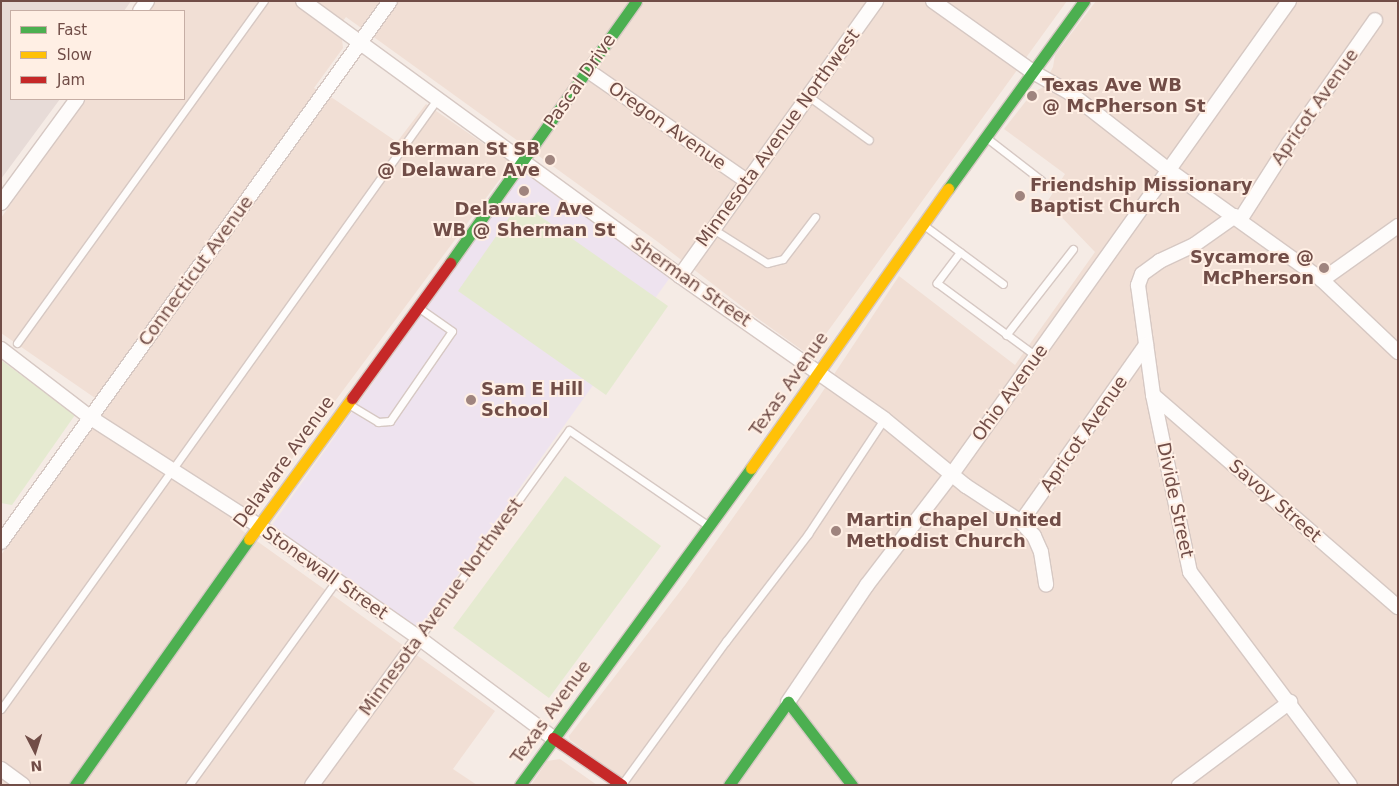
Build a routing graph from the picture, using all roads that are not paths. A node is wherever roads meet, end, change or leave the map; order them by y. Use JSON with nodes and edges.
{"nodes":[{"id":1,"x":264,"y":1,"type":"edge"},
{"id":2,"x":303,"y":1,"type":"edge"},
{"id":3,"x":390,"y":1,"type":"edge"},
{"id":4,"x":636,"y":1,"type":"edge"},
{"id":5,"x":876,"y":1,"type":"edge"},
{"id":6,"x":934,"y":1,"type":"edge"},
{"id":7,"x":1084,"y":1,"type":"edge"},
{"id":8,"x":1289,"y":1,"type":"edge"},
{"id":9,"x":1375,"y":20,"type":"dead end"},
{"id":10,"x":360,"y":42,"type":"junction"},
{"id":11,"x":587,"y":70,"type":"junction"},
{"id":12,"x":1033,"y":72,"type":"junction"},
{"id":13,"x":808,"y":96,"type":"junction"},
{"id":14,"x":438,"y":98,"type":"junction"},
{"id":15,"x":76,"y":100,"type":"edge"},
{"id":16,"x":986,"y":137,"type":"junction"},
{"id":17,"x":869,"y":140,"type":"dead end"},
{"id":18,"x":524,"y":161,"type":"junction"},
{"id":19,"x":1170,"y":171,"type":"junction"},
{"id":20,"x":1041,"y":180,"type":"dead end"},
{"id":21,"x":747,"y":181,"type":"junction"},
{"id":22,"x":1,"y":204,"type":"edge"},
{"id":23,"x":816,"y":217,"type":"dead end"},
{"id":24,"x":1237,"y":218,"type":"junction"},
{"id":25,"x":923,"y":224,"type":"junction"},
{"id":26,"x":1398,"y":226,"type":"edge"},
{"id":27,"x":713,"y":229,"type":"junction"},
{"id":28,"x":1073,"y":248,"type":"dead end"},
{"id":29,"x":960,"y":252,"type":"junction"},
{"id":30,"x":680,"y":276,"type":"junction"},
{"id":31,"x":1322,"y":280,"type":"junction"},
{"id":32,"x":1003,"y":284,"type":"dead end"},
{"id":33,"x":417,"y":307,"type":"junction"},
{"id":34,"x":1006,"y":334,"type":"junction"},
{"id":35,"x":17,"y":343,"type":"dead end"},
{"id":36,"x":1146,"y":345,"type":"junction"},
{"id":37,"x":1,"y":349,"type":"edge"},
{"id":38,"x":1398,"y":352,"type":"edge"},
{"id":39,"x":1036,"y":356,"type":"junction"},
{"id":40,"x":819,"y":372,"type":"junction"},
{"id":41,"x":1153,"y":395,"type":"junction"},
{"id":42,"x":348,"y":404,"type":"junction"},
{"id":43,"x":90,"y":418,"type":"junction"},
{"id":44,"x":884,"y":419,"type":"junction"},
{"id":45,"x":171,"y":470,"type":"junction"},
{"id":46,"x":952,"y":474,"type":"junction"},
{"id":47,"x":1022,"y":522,"type":"junction"},
{"id":48,"x":259,"y":526,"type":"junction"},
{"id":49,"x":709,"y":526,"type":"junction"},
{"id":50,"x":1,"y":542,"type":"edge"},
{"id":51,"x":336,"y":581,"type":"junction"},
{"id":52,"x":1046,"y":585,"type":"dead end"},
{"id":53,"x":1398,"y":607,"type":"edge"},
{"id":54,"x":418,"y":638,"type":"junction"},
{"id":55,"x":788,"y":702,"type":"junction"},
{"id":56,"x":1290,"y":702,"type":"junction"},
{"id":57,"x":1,"y":709,"type":"edge"},
{"id":58,"x":553,"y":738,"type":"junction"},
{"id":59,"x":1,"y":769,"type":"edge"},
{"id":60,"x":24,"y":785,"type":"edge"},
{"id":61,"x":75,"y":785,"type":"edge"},
{"id":62,"x":189,"y":785,"type":"edge"},
{"id":63,"x":312,"y":785,"type":"edge"},
{"id":64,"x":520,"y":785,"type":"edge"},
{"id":65,"x":622,"y":785,"type":"edge"},
{"id":66,"x":729,"y":785,"type":"edge"},
{"id":67,"x":852,"y":785,"type":"edge"},
{"id":68,"x":1179,"y":785,"type":"edge"},
{"id":69,"x":1350,"y":785,"type":"edge"}],
"edges":[{"from":1,"to":35,"type":"lane"},
{"from":2,"to":10,"type":"street","name":"Sherman Street"},
{"from":3,"to":10,"type":"street","name":"Connecticut Avenue"},
{"from":4,"to":11,"type":"street","name":"Pascal Drive"},
{"from":5,"to":13,"type":"street","name":"Minnesota Avenue Northwest"},
{"from":6,"to":12,"type":"street"},
{"from":7,"to":12,"type":"street","name":"Texas Avenue"},
{"from":8,"to":19,"type":"street","name":"Ohio Avenue"},
{"from":9,"to":24,"type":"street","name":"Apricot Avenue"},
{"from":10,"to":14,"type":"street","name":"Sherman Street"},
{"from":10,"to":43,"type":"street","name":"Connecticut Avenue"},
{"from":11,"to":18,"type":"street","name":"Pascal Drive"},
{"from":11,"to":21,"type":"street","name":"Oregon Avenue"},
{"from":12,"to":16,"type":"street","name":"Texas Avenue"},
{"from":12,"to":19,"type":"street"},
{"from":13,"to":17,"type":"lane"},
{"from":13,"to":21,"type":"street","name":"Minnesota Avenue Northwest"},
{"from":14,"to":18,"type":"street","name":"Sherman Street"},
{"from":14,"to":45,"type":"lane"},
{"from":15,"to":22,"type":"street"},
{"from":16,"to":20,"type":"lane"},
{"from":16,"to":25,"type":"street","name":"Texas Avenue"},
{"from":18,"to":30,"type":"street","name":"Sherman Street"},
{"from":18,"to":33,"type":"street","name":"Delaware Avenue"},
{"from":19,"to":24,"type":"street"},
{"from":19,"to":39,"type":"street","name":"Ohio Avenue"},
{"from":21,"to":27,"type":"street","name":"Minnesota Avenue Northwest"},
{"from":23,"to":27,"type":"lane"},
{"from":24,"to":31,"type":"street"},
{"from":24,"to":36,"type":"street","name":"Divide Street"},
{"from":25,"to":29,"type":"lane"},
{"from":25,"to":40,"type":"street","name":"Texas Avenue"},
{"from":26,"to":31,"type":"street"},
{"from":27,"to":30,"type":"street","name":"Minnesota Avenue Northwest"},
{"from":28,"to":34,"type":"lane"},
{"from":29,"to":32,"type":"lane"},
{"from":29,"to":34,"type":"lane"},
{"from":30,"to":40,"type":"street","name":"Sherman Street"},
{"from":31,"to":38,"type":"street"},
{"from":33,"to":42,"type":"street","name":"Delaware Avenue"},
{"from":33,"to":42,"type":"lane"},
{"from":34,"to":39,"type":"lane"},
{"from":36,"to":41,"type":"street","name":"Divide Street"},
{"from":36,"to":47,"type":"street","name":"Apricot Avenue"},
{"from":37,"to":43,"type":"street","name":"Stonewall Street"},
{"from":39,"to":46,"type":"street","name":"Ohio Avenue"},
{"from":40,"to":44,"type":"street","name":"Sherman Street"},
{"from":40,"to":49,"type":"street","name":"Texas Avenue"},
{"from":41,"to":53,"type":"street","name":"Savoy Street"},
{"from":41,"to":56,"type":"street","name":"Divide Street"},
{"from":42,"to":48,"type":"street","name":"Delaware Avenue"},
{"from":43,"to":45,"type":"street","name":"Stonewall Street"},
{"from":43,"to":50,"type":"street","name":"Connecticut Avenue"},
{"from":44,"to":46,"type":"street","name":"Sherman Street"},
{"from":44,"to":65,"type":"lane"},
{"from":45,"to":48,"type":"street","name":"Stonewall Street"},
{"from":45,"to":57,"type":"lane"},
{"from":46,"to":47,"type":"street","name":"Sherman Street"},
{"from":46,"to":55,"type":"street","name":"Ohio Avenue"},
{"from":47,"to":52,"type":"street","name":"Sherman Street"},
{"from":48,"to":51,"type":"street","name":"Stonewall Street"},
{"from":48,"to":61,"type":"street","name":"Delaware Avenue"},
{"from":49,"to":54,"type":"lane","name":"Minnesota Avenue Northwest"},
{"from":49,"to":58,"type":"street","name":"Texas Avenue"},
{"from":51,"to":54,"type":"street","name":"Stonewall Street"},
{"from":51,"to":62,"type":"lane"},
{"from":54,"to":58,"type":"street","name":"Stonewall Street"},
{"from":54,"to":63,"type":"street","name":"Minnesota Avenue Northwest"},
{"from":55,"to":66,"type":"street","name":"Ohio Avenue"},
{"from":55,"to":67,"type":"street"},
{"from":56,"to":68,"type":"street"},
{"from":56,"to":69,"type":"street","name":"Divide Street"},
{"from":58,"to":64,"type":"street","name":"Texas Avenue"},
{"from":58,"to":65,"type":"street","name":"Stonewall Street"},
{"from":59,"to":60,"type":"street"}]}
